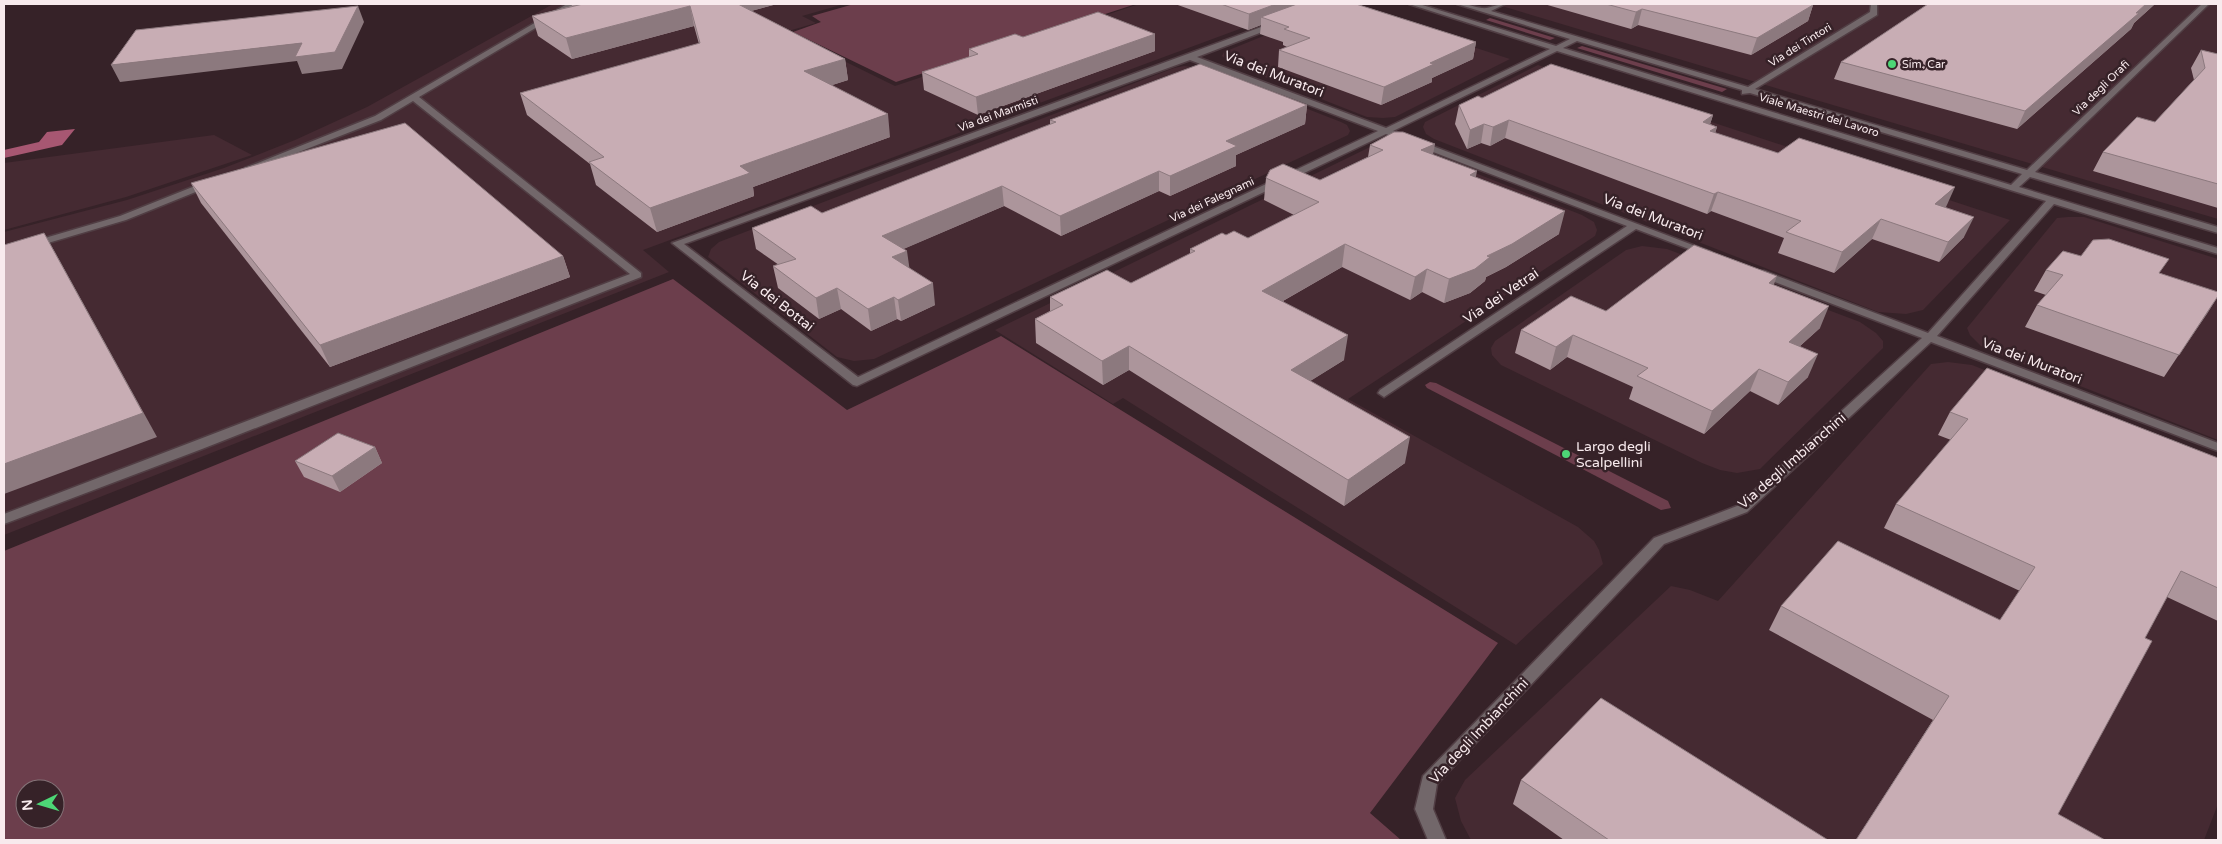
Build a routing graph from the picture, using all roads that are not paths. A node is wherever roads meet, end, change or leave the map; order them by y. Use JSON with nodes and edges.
{"nodes":[{"id":1,"x":572,"y":4,"type":"edge"},
{"id":2,"x":1412,"y":4,"type":"edge"},
{"id":3,"x":1461,"y":4,"type":"edge"},
{"id":4,"x":1502,"y":4,"type":"edge"},
{"id":5,"x":1874,"y":4,"type":"edge"},
{"id":6,"x":2206,"y":4,"type":"edge"},
{"id":7,"x":1484,"y":11,"type":"junction"},
{"id":8,"x":1464,"y":20,"type":"junction"},
{"id":9,"x":1281,"y":21,"type":"edge"},
{"id":10,"x":1576,"y":38,"type":"junction"},
{"id":11,"x":1556,"y":48,"type":"junction"},
{"id":12,"x":1190,"y":57,"type":"junction"},
{"id":13,"x":1749,"y":89,"type":"junction"},
{"id":14,"x":413,"y":97,"type":"junction"},
{"id":15,"x":1730,"y":101,"type":"junction"},
{"id":16,"x":1386,"y":131,"type":"junction"},
{"id":17,"x":243,"y":171,"type":"edge"},
{"id":18,"x":2027,"y":173,"type":"junction"},
{"id":19,"x":216,"y":181,"type":"edge"},
{"id":20,"x":2013,"y":188,"type":"junction"},
{"id":21,"x":2052,"y":200,"type":"junction"},
{"id":22,"x":1635,"y":226,"type":"junction"},
{"id":23,"x":2218,"y":230,"type":"edge"},
{"id":24,"x":678,"y":243,"type":"joint"},
{"id":25,"x":2218,"y":251,"type":"edge"},
{"id":26,"x":4,"y":253,"type":"edge"},
{"id":27,"x":1718,"y":257,"type":"edge"},
{"id":28,"x":1746,"y":267,"type":"edge"},
{"id":29,"x":1930,"y":337,"type":"junction"},
{"id":30,"x":858,"y":382,"type":"joint"},
{"id":31,"x":1384,"y":393,"type":"dead end"},
{"id":32,"x":2218,"y":447,"type":"edge"},
{"id":33,"x":4,"y":519,"type":"edge"},
{"id":34,"x":1437,"y":840,"type":"edge"}],
"edges":[{"from":1,"to":14,"type":"street"},
{"from":2,"to":8,"type":"street","name":"Viale Maestri del Lavoro"},
{"from":3,"to":7,"type":"street","name":"Viale Maestri del Lavoro"},
{"from":4,"to":7,"type":"street"},
{"from":5,"to":13,"type":"street","name":"Via dei Tintori"},
{"from":6,"to":18,"type":"street","name":"Via degli Orafi"},
{"from":7,"to":8,"type":"street"},
{"from":7,"to":10,"type":"street","name":"Viale Maestri del Lavoro"},
{"from":8,"to":11,"type":"street","name":"Viale Maestri del Lavoro"},
{"from":9,"to":12,"type":"street","name":"Via dei Marmisti"},
{"from":10,"to":11,"type":"street","name":"Via dei Falegnami"},
{"from":10,"to":13,"type":"street","name":"Viale Maestri del Lavoro"},
{"from":11,"to":15,"type":"street","name":"Viale Maestri del Lavoro"},
{"from":11,"to":16,"type":"street","name":"Via dei Falegnami"},
{"from":12,"to":16,"type":"street","name":"Via dei Muratori"},
{"from":12,"to":24,"type":"street","name":"Via dei Marmisti"},
{"from":13,"to":15,"type":"street","name":"Via dei Tintori"},
{"from":13,"to":18,"type":"street","name":"Viale Maestri del Lavoro"},
{"from":14,"to":17,"type":"street"},
{"from":14,"to":33,"type":"street"},
{"from":15,"to":20,"type":"street","name":"Viale Maestri del Lavoro"},
{"from":16,"to":22,"type":"street","name":"Via dei Muratori"},
{"from":16,"to":30,"type":"street","name":"Via dei Falegnami"},
{"from":18,"to":20,"type":"street","name":"Via degli Orafi"},
{"from":18,"to":23,"type":"street","name":"Viale Maestri del Lavoro"},
{"from":19,"to":26,"type":"street"},
{"from":20,"to":21,"type":"street","name":"Viale Maestri del Lavoro"},
{"from":21,"to":25,"type":"street","name":"Viale Maestri del Lavoro"},
{"from":21,"to":29,"type":"street","name":"Via degli Imbianchini"},
{"from":22,"to":27,"type":"street","name":"Via dei Muratori"},
{"from":22,"to":31,"type":"street","name":"Via dei Vetrai"},
{"from":24,"to":30,"type":"street","name":"Via dei Bottai"},
{"from":28,"to":29,"type":"street","name":"Via dei Muratori"},
{"from":29,"to":32,"type":"street","name":"Via dei Muratori"},
{"from":29,"to":34,"type":"street","name":"Via degli Imbianchini"}]}
